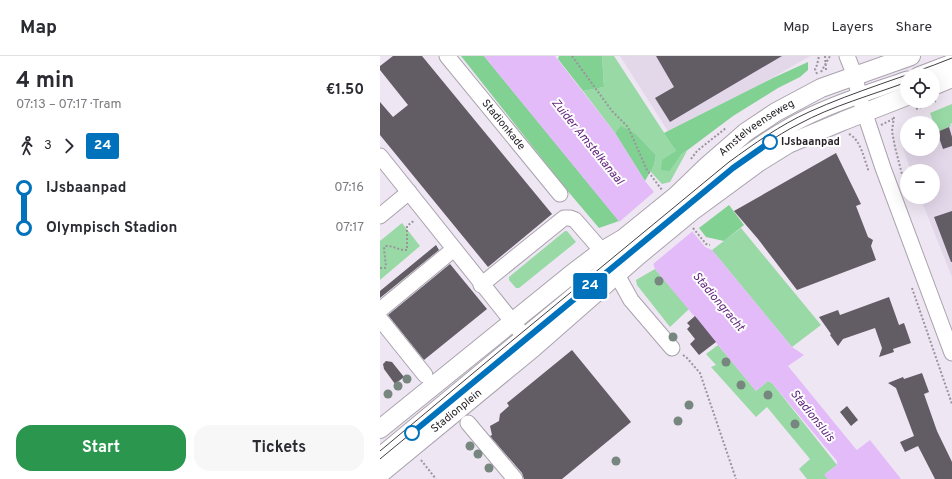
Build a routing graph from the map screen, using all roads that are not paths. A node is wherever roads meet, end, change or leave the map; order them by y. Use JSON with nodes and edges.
{"nodes":[{"id":1,"x":447,"y":56,"type":"edge"},
{"id":2,"x":847,"y":56,"type":"edge"},
{"id":3,"x":911,"y":56,"type":"edge"},
{"id":4,"x":952,"y":62,"type":"edge"},
{"id":5,"x":936,"y":68,"type":"edge"},
{"id":6,"x":855,"y":76,"type":"junction"},
{"id":7,"x":952,"y":78,"type":"edge"},
{"id":8,"x":900,"y":81,"type":"edge"},
{"id":9,"x":940,"y":89,"type":"edge"},
{"id":10,"x":859,"y":96,"type":"junction"},
{"id":11,"x":900,"y":106,"type":"edge"},
{"id":12,"x":865,"y":112,"type":"junction"},
{"id":13,"x":380,"y":156,"type":"edge"},
{"id":14,"x":409,"y":192,"type":"junction"},
{"id":15,"x":560,"y":194,"type":"dead end"},
{"id":16,"x":684,"y":204,"type":"junction"},
{"id":17,"x":380,"y":216,"type":"edge"},
{"id":18,"x":632,"y":247,"type":"junction"},
{"id":19,"x":454,"y":249,"type":"junction"},
{"id":20,"x":602,"y":252,"type":"junction"},
{"id":21,"x":615,"y":276,"type":"junction"},
{"id":22,"x":481,"y":285,"type":"junction"},
{"id":23,"x":380,"y":310,"type":"edge"},
{"id":24,"x":380,"y":319,"type":"edge"},
{"id":25,"x":512,"y":322,"type":"junction"},
{"id":26,"x":528,"y":342,"type":"junction"},
{"id":27,"x":672,"y":348,"type":"road end"},
{"id":28,"x":952,"y":353,"type":"edge"},
{"id":29,"x":425,"y":375,"type":"dead end"},
{"id":30,"x":468,"y":423,"type":"dead end"},
{"id":31,"x":380,"y":428,"type":"edge"},
{"id":32,"x":380,"y":455,"type":"edge"},
{"id":33,"x":380,"y":474,"type":"edge"},
{"id":34,"x":515,"y":479,"type":"edge"}],
"edges":[{"from":1,"to":15,"type":"street","name":"Stadionkade"},
{"from":2,"to":6,"type":"street"},
{"from":3,"to":6,"type":"main road","name":"Amstelveenseweg"},
{"from":4,"to":5,"type":"street"},
{"from":6,"to":10,"type":"street"},
{"from":6,"to":16,"type":"main road","name":"Amstelveenseweg"},
{"from":7,"to":9,"type":"main road"},
{"from":8,"to":10,"type":"street","name":"Amstelveenseweg"},
{"from":10,"to":12,"type":"street"},
{"from":10,"to":16,"type":"street","name":"Amstelveenseweg"},
{"from":11,"to":12,"type":"main road","name":"Amstelveenseweg"},
{"from":12,"to":16,"type":"main road","name":"Amstelveenseweg"},
{"from":12,"to":28,"type":"street"},
{"from":13,"to":14,"type":"street"},
{"from":14,"to":17,"type":"street"},
{"from":14,"to":19,"type":"street"},
{"from":16,"to":18,"type":"main road","name":"Amstelveenseweg"},
{"from":18,"to":20,"type":"main road"},
{"from":18,"to":21,"type":"main road","name":"Stadionplein"},
{"from":18,"to":26,"type":"street","name":"Stadionplein"},
{"from":19,"to":22,"type":"street"},
{"from":19,"to":23,"type":"street"},
{"from":20,"to":22,"type":"street"},
{"from":20,"to":25,"type":"main road"},
{"from":21,"to":26,"type":"main road","name":"Stadionplein"},
{"from":21,"to":27,"type":"street"},
{"from":22,"to":25,"type":"street"},
{"from":24,"to":29,"type":"street"},
{"from":25,"to":26,"type":"street"},
{"from":25,"to":31,"type":"main road"},
{"from":26,"to":32,"type":"street","name":"Stadionplein"},
{"from":26,"to":33,"type":"main road","name":"Stadionplein"},
{"from":30,"to":34,"type":"street"}]}
